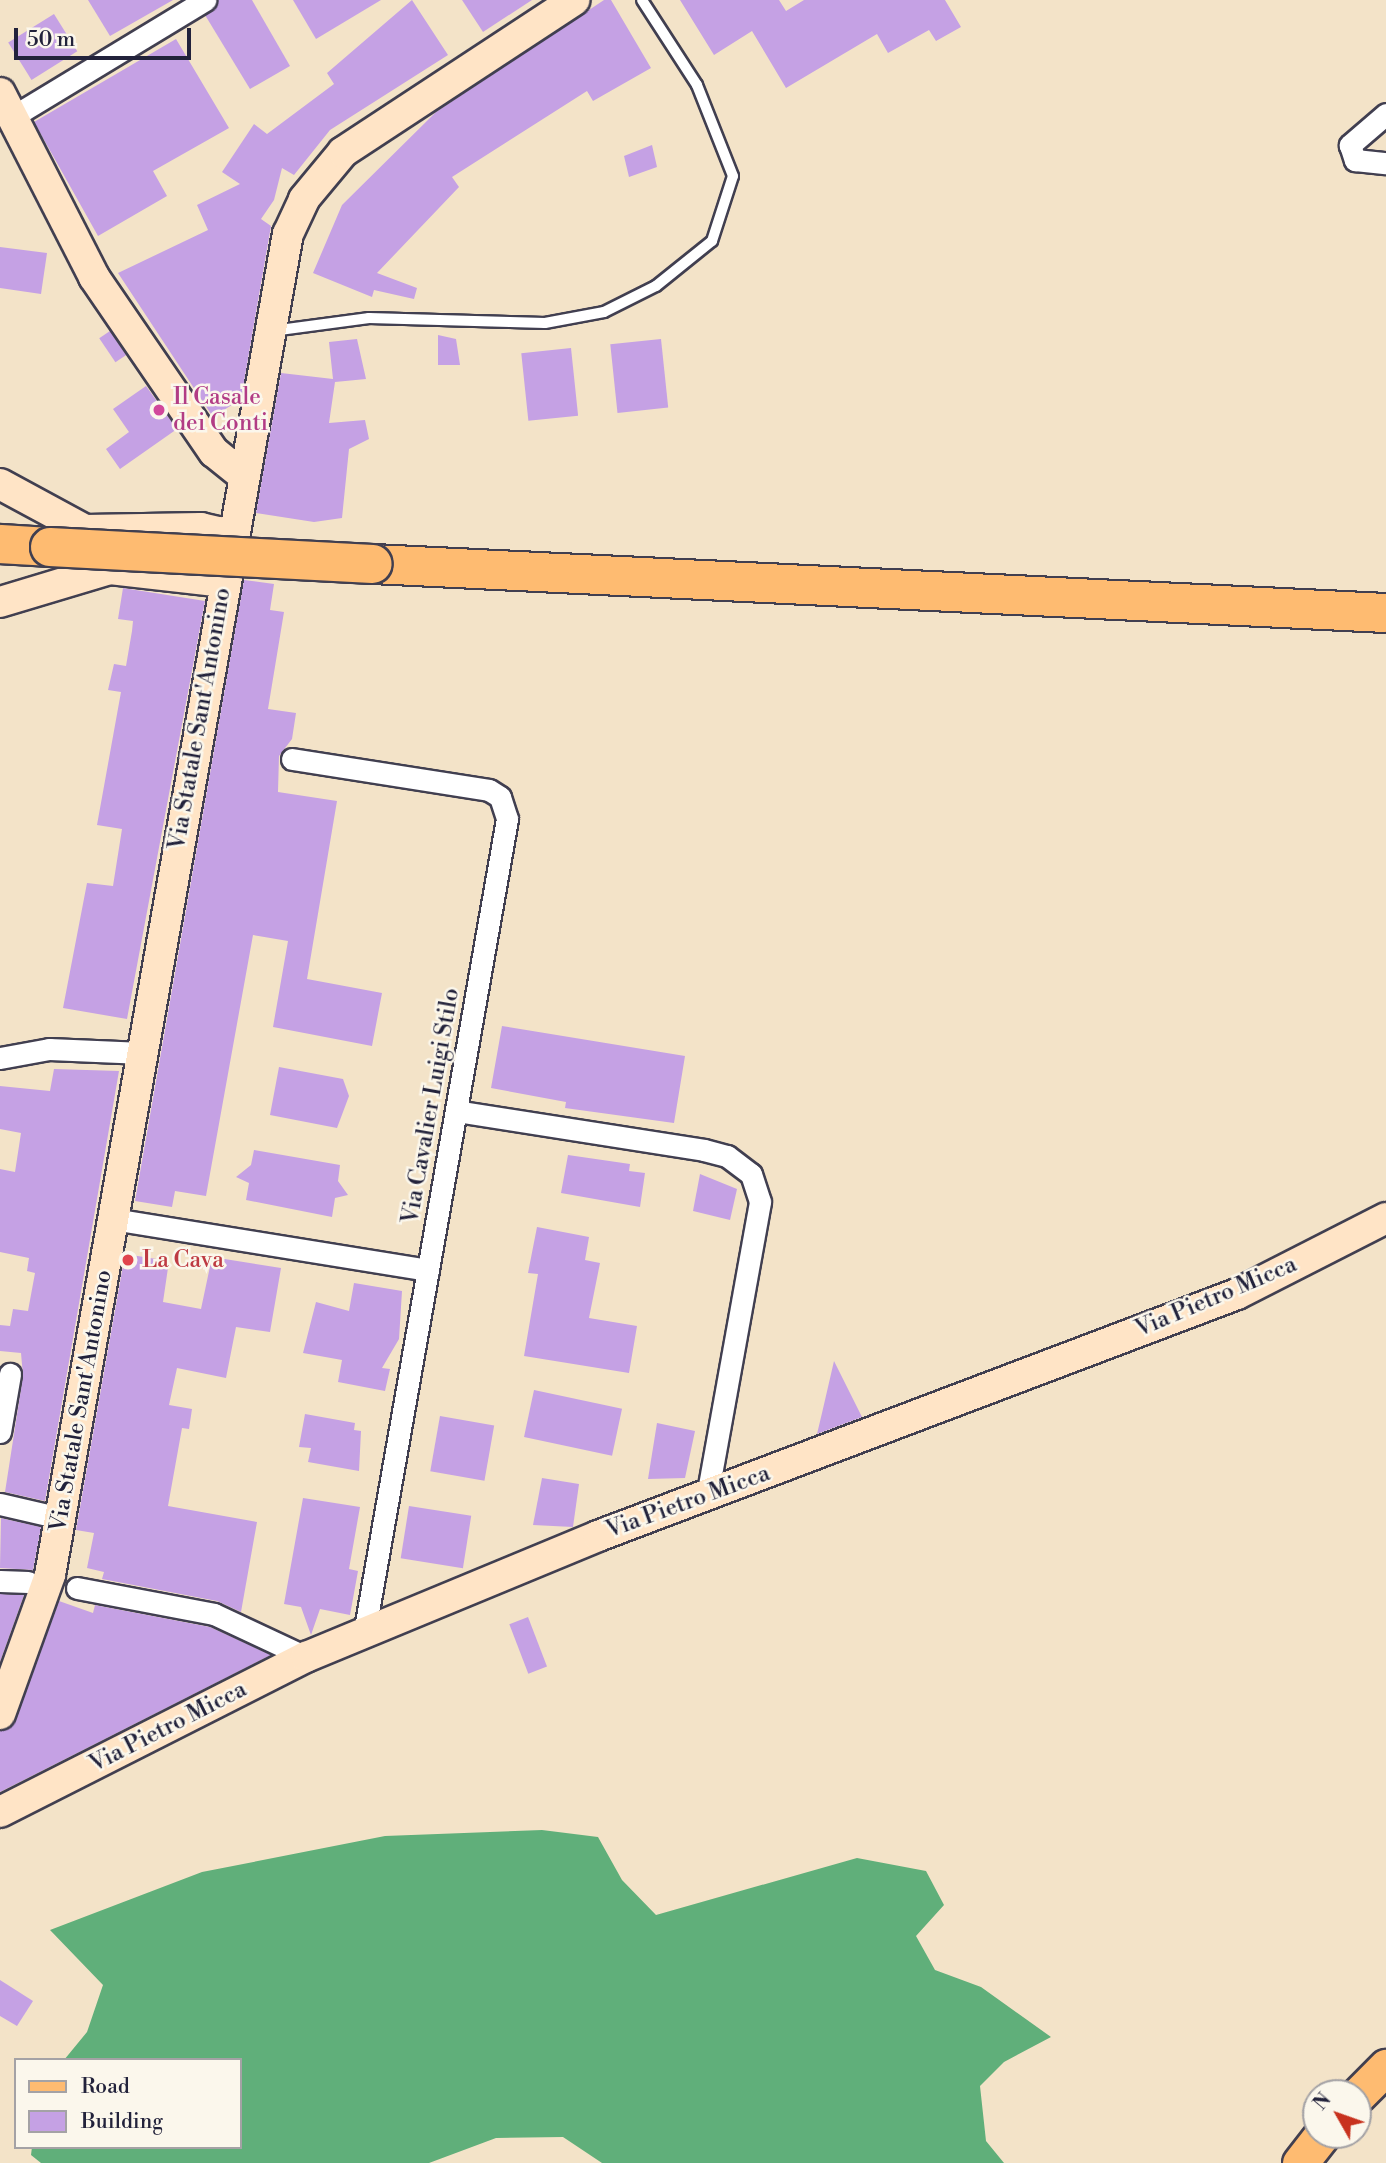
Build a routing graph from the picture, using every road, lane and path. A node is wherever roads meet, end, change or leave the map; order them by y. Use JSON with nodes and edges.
{"nodes":[{"id":1,"x":205,"y":0,"type":"edge"},
{"id":2,"x":573,"y":0,"type":"edge"},
{"id":3,"x":642,"y":0,"type":"edge"},
{"id":4,"x":6,"y":105,"type":"edge"},
{"id":5,"x":1386,"y":114,"type":"edge"},
{"id":6,"x":1386,"y":163,"type":"edge"},
{"id":7,"x":266,"y":332,"type":"junction"},
{"id":8,"x":0,"y":484,"type":"edge"},
{"id":9,"x":240,"y":484,"type":"junction"},
{"id":10,"x":188,"y":528,"type":"junction"},
{"id":11,"x":62,"y":536,"type":"junction"},
{"id":12,"x":0,"y":544,"type":"edge"},
{"id":13,"x":230,"y":545,"type":"junction"},
{"id":14,"x":68,"y":581,"type":"junction"},
{"id":15,"x":224,"y":583,"type":"junction"},
{"id":16,"x":0,"y":601,"type":"edge"},
{"id":17,"x":1386,"y":613,"type":"edge"},
{"id":18,"x":292,"y":759,"type":"dead end"},
{"id":19,"x":143,"y":1053,"type":"junction"},
{"id":20,"x":0,"y":1058,"type":"edge"},
{"id":21,"x":456,"y":1111,"type":"junction"},
{"id":22,"x":1386,"y":1218,"type":"edge"},
{"id":23,"x":113,"y":1219,"type":"junction"},
{"id":24,"x":428,"y":1270,"type":"junction"},
{"id":25,"x":10,"y":1374,"type":"dead end"},
{"id":26,"x":0,"y":1432,"type":"edge"},
{"id":27,"x":707,"y":1496,"type":"junction"},
{"id":28,"x":0,"y":1504,"type":"edge"},
{"id":29,"x":60,"y":1518,"type":"junction"},
{"id":30,"x":0,"y":1581,"type":"edge"},
{"id":31,"x":41,"y":1585,"type":"junction"},
{"id":32,"x":77,"y":1588,"type":"dead end"},
{"id":33,"x":364,"y":1634,"type":"junction"},
{"id":34,"x":306,"y":1657,"type":"junction"},
{"id":35,"x":0,"y":1714,"type":"edge"},
{"id":36,"x":0,"y":1812,"type":"edge"},
{"id":37,"x":1386,"y":2067,"type":"edge"},
{"id":38,"x":1372,"y":2081,"type":"edge"},
{"id":39,"x":1311,"y":2149,"type":"edge"},
{"id":40,"x":1300,"y":2163,"type":"edge"}],
"edges":[{"from":1,"to":4,"type":"street"},
{"from":2,"to":7,"type":"street","name":"Via Statale Sant'Antonino"},
{"from":3,"to":7,"type":"lane"},
{"from":4,"to":9,"type":"street"},
{"from":5,"to":6,"type":"street"},
{"from":7,"to":9,"type":"street","name":"Via Statale Sant'Antonino"},
{"from":8,"to":11,"type":"street"},
{"from":9,"to":10,"type":"street"},
{"from":9,"to":13,"type":"street","name":"Via Statale Sant'Antonino"},
{"from":10,"to":11,"type":"street"},
{"from":10,"to":13,"type":"street"},
{"from":11,"to":12,"type":"highway"},
{"from":11,"to":14,"type":"street"},
{"from":11,"to":17,"type":"highway","bridge":true},
{"from":13,"to":15,"type":"street","name":"Via Statale Sant'Antonino"},
{"from":14,"to":15,"type":"street"},
{"from":14,"to":16,"type":"street"},
{"from":15,"to":19,"type":"street","name":"Via Statale Sant'Antonino"},
{"from":18,"to":21,"type":"street","name":"Via Cavalier Luigi Stilo"},
{"from":19,"to":20,"type":"street"},
{"from":19,"to":23,"type":"street","name":"Via Statale Sant'Antonino"},
{"from":21,"to":24,"type":"street","name":"Via Cavalier Luigi Stilo"},
{"from":21,"to":27,"type":"street"},
{"from":22,"to":27,"type":"street","name":"Via Pietro Micca"},
{"from":23,"to":24,"type":"street"},
{"from":23,"to":29,"type":"street","name":"Via Statale Sant'Antonino"},
{"from":24,"to":33,"type":"street","name":"Via Cavalier Luigi Stilo"},
{"from":25,"to":26,"type":"street"},
{"from":27,"to":33,"type":"street","name":"Via Pietro Micca"},
{"from":28,"to":29,"type":"street"},
{"from":29,"to":31,"type":"street","name":"Via Statale Sant'Antonino"},
{"from":30,"to":31,"type":"street"},
{"from":31,"to":35,"type":"street","name":"Via Statale Sant'Antonino"},
{"from":32,"to":34,"type":"street"},
{"from":33,"to":34,"type":"street","name":"Via Pietro Micca"},
{"from":34,"to":36,"type":"street","name":"Via Pietro Micca"},
{"from":37,"to":38,"type":"main road"},
{"from":39,"to":40,"type":"main road"}]}
